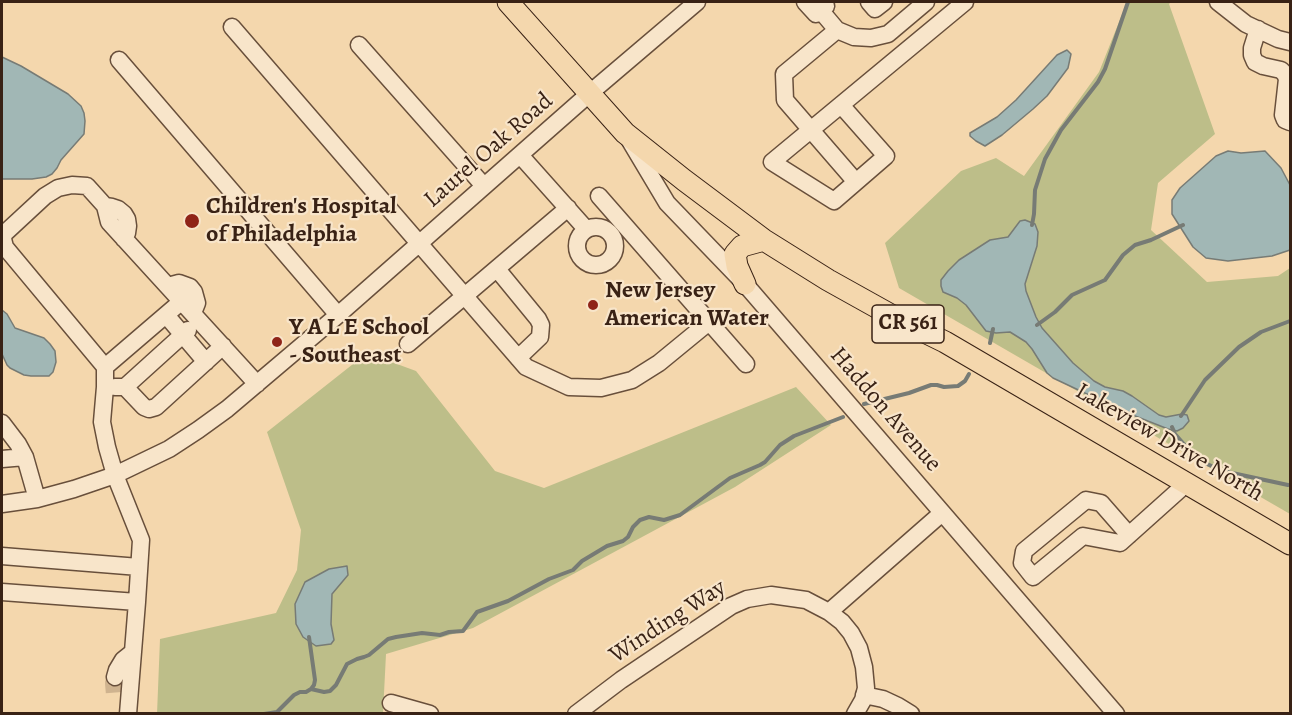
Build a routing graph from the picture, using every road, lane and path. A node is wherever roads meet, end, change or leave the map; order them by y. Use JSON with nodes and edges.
{"nodes":[{"id":1,"x":508,"y":2,"type":"edge"},
{"id":2,"x":697,"y":2,"type":"edge"},
{"id":3,"x":805,"y":2,"type":"edge"},
{"id":4,"x":868,"y":2,"type":"edge"},
{"id":5,"x":884,"y":2,"type":"edge"},
{"id":6,"x":924,"y":2,"type":"edge"},
{"id":7,"x":964,"y":2,"type":"edge"},
{"id":8,"x":1218,"y":2,"type":"edge"},
{"id":9,"x":822,"y":6,"type":"edge"},
{"id":10,"x":941,"y":21,"type":"junction"},
{"id":11,"x":232,"y":27,"type":"dead end"},
{"id":12,"x":1258,"y":29,"type":"junction"},
{"id":13,"x":837,"y":30,"type":"junction"},
{"id":14,"x":1290,"y":42,"type":"edge"},
{"id":15,"x":359,"y":45,"type":"dead end"},
{"id":16,"x":119,"y":60,"type":"dead end"},
{"id":17,"x":590,"y":93,"type":"junction"},
{"id":18,"x":841,"y":105,"type":"junction"},
{"id":19,"x":1290,"y":122,"type":"edge"},
{"id":20,"x":811,"y":130,"type":"junction"},
{"id":21,"x":625,"y":133,"type":"junction"},
{"id":22,"x":520,"y":155,"type":"junction"},
{"id":23,"x":856,"y":182,"type":"junction"},
{"id":24,"x":484,"y":186,"type":"junction"},
{"id":25,"x":599,"y":196,"type":"dead end"},
{"id":26,"x":568,"y":208,"type":"junction"},
{"id":27,"x":614,"y":225,"type":"junction"},
{"id":28,"x":586,"y":229,"type":"junction"},
{"id":29,"x":764,"y":240,"type":"junction"},
{"id":30,"x":419,"y":244,"type":"junction"},
{"id":31,"x":496,"y":269,"type":"junction"},
{"id":32,"x":745,"y":284,"type":"junction"},
{"id":33,"x":465,"y":296,"type":"junction"},
{"id":34,"x":166,"y":315,"type":"junction"},
{"id":35,"x":338,"y":315,"type":"junction"},
{"id":36,"x":186,"y":320,"type":"junction"},
{"id":37,"x":709,"y":322,"type":"junction"},
{"id":38,"x":408,"y":344,"type":"dead end"},
{"id":39,"x":223,"y":346,"type":"junction"},
{"id":40,"x":518,"y":358,"type":"junction"},
{"id":41,"x":206,"y":362,"type":"junction"},
{"id":42,"x":746,"y":364,"type":"dead end"},
{"id":43,"x":105,"y":367,"type":"junction"},
{"id":44,"x":257,"y":384,"type":"junction"},
{"id":45,"x":105,"y":387,"type":"junction"},
{"id":46,"x":125,"y":387,"type":"junction"},
{"id":47,"x":2,"y":423,"type":"edge"},
{"id":48,"x":25,"y":458,"type":"junction"},
{"id":49,"x":2,"y":459,"type":"edge"},
{"id":50,"x":116,"y":475,"type":"junction"},
{"id":51,"x":1188,"y":483,"type":"junction"},
{"id":52,"x":37,"y":498,"type":"junction"},
{"id":53,"x":2,"y":504,"type":"edge"},
{"id":54,"x":942,"y":513,"type":"junction"},
{"id":55,"x":1129,"y":535,"type":"junction"},
{"id":56,"x":1290,"y":544,"type":"edge"},
{"id":57,"x":2,"y":556,"type":"edge"},
{"id":58,"x":139,"y":567,"type":"junction"},
{"id":59,"x":2,"y":592,"type":"edge"},
{"id":60,"x":137,"y":602,"type":"junction"},
{"id":61,"x":829,"y":612,"type":"junction"},
{"id":62,"x":133,"y":652,"type":"junction"},
{"id":63,"x":115,"y":677,"type":"tunnel mouth"},
{"id":64,"x":864,"y":695,"type":"junction"},
{"id":65,"x":391,"y":703,"type":"dead end"},
{"id":66,"x":123,"y":709,"type":"edge"},
{"id":67,"x":430,"y":714,"type":"edge"},
{"id":68,"x":576,"y":714,"type":"edge"},
{"id":69,"x":855,"y":714,"type":"edge"},
{"id":70,"x":911,"y":714,"type":"edge"},
{"id":71,"x":1116,"y":714,"type":"edge"}],
"edges":[{"from":1,"to":17,"type":"main road","number":"CR 561"},
{"from":2,"to":17,"type":"street","name":"Laurel Oak Road"},
{"from":3,"to":9,"type":"street"},
{"from":4,"to":5,"type":"street"},
{"from":6,"to":10,"type":"street"},
{"from":6,"to":13,"type":"street"},
{"from":7,"to":10,"type":"street"},
{"from":8,"to":12,"type":"street"},
{"from":9,"to":13,"type":"street"},
{"from":10,"to":18,"type":"street"},
{"from":11,"to":30,"type":"street"},
{"from":12,"to":14,"type":"street"},
{"from":12,"to":19,"type":"street"},
{"from":13,"to":20,"type":"street"},
{"from":15,"to":24,"type":"street"},
{"from":16,"to":35,"type":"street"},
{"from":17,"to":21,"type":"main road","number":"CR 561"},
{"from":17,"to":22,"type":"street","name":"Laurel Oak Road"},
{"from":18,"to":20,"type":"street"},
{"from":18,"to":23,"type":"street"},
{"from":20,"to":23,"type":"street"},
{"from":20,"to":23,"type":"street"},
{"from":21,"to":29,"type":"main road","number":"CR 561"},
{"from":21,"to":32,"type":"street","name":"Haddon Avenue"},
{"from":22,"to":24,"type":"street","name":"Laurel Oak Road"},
{"from":22,"to":26,"type":"street"},
{"from":24,"to":30,"type":"street","name":"Laurel Oak Road"},
{"from":25,"to":27,"type":"street"},
{"from":26,"to":28,"type":"street"},
{"from":26,"to":31,"type":"street"},
{"from":27,"to":28,"type":"street"},
{"from":27,"to":28,"type":"street"},
{"from":27,"to":37,"type":"street"},
{"from":29,"to":32,"type":"main road"},
{"from":29,"to":51,"type":"main road","name":"Lakeview Drive North","number":"CR 561"},
{"from":30,"to":33,"type":"street"},
{"from":30,"to":35,"type":"street","name":"Laurel Oak Road"},
{"from":31,"to":33,"type":"street"},
{"from":31,"to":40,"type":"street"},
{"from":32,"to":54,"type":"street","name":"Haddon Avenue"},
{"from":33,"to":38,"type":"street"},
{"from":33,"to":40,"type":"street"},
{"from":34,"to":36,"type":"street"},
{"from":34,"to":36,"type":"street"},
{"from":34,"to":43,"type":"street"},
{"from":35,"to":44,"type":"street","name":"Laurel Oak Road"},
{"from":36,"to":39,"type":"street"},
{"from":36,"to":41,"type":"street"},
{"from":36,"to":43,"type":"street"},
{"from":36,"to":46,"type":"street"},
{"from":37,"to":40,"type":"street"},
{"from":37,"to":42,"type":"street"},
{"from":39,"to":41,"type":"street"},
{"from":39,"to":44,"type":"street"},
{"from":41,"to":46,"type":"street"},
{"from":43,"to":45,"type":"street"},
{"from":44,"to":50,"type":"street","name":"Laurel Oak Road"},
{"from":45,"to":46,"type":"street"},
{"from":45,"to":50,"type":"street"},
{"from":47,"to":48,"type":"street"},
{"from":48,"to":49,"type":"street"},
{"from":48,"to":52,"type":"street"},
{"from":50,"to":52,"type":"street","name":"Laurel Oak Road"},
{"from":50,"to":58,"type":"street"},
{"from":51,"to":55,"type":"street"},
{"from":51,"to":56,"type":"main road","name":"Lakeview Drive North","number":"CR 561"},
{"from":52,"to":53,"type":"street","name":"Laurel Oak Road"},
{"from":54,"to":61,"type":"street"},
{"from":54,"to":71,"type":"street","name":"Haddon Avenue"},
{"from":55,"to":55,"type":"street"},
{"from":57,"to":58,"type":"street"},
{"from":58,"to":60,"type":"street"},
{"from":59,"to":60,"type":"street"},
{"from":60,"to":62,"type":"street"},
{"from":61,"to":64,"type":"street","name":"Winding Way"},
{"from":61,"to":68,"type":"street","name":"Winding Way"},
{"from":62,"to":63,"type":"street"},
{"from":62,"to":66,"type":"street"},
{"from":64,"to":69,"type":"street"},
{"from":64,"to":70,"type":"street"},
{"from":65,"to":67,"type":"street"}]}
